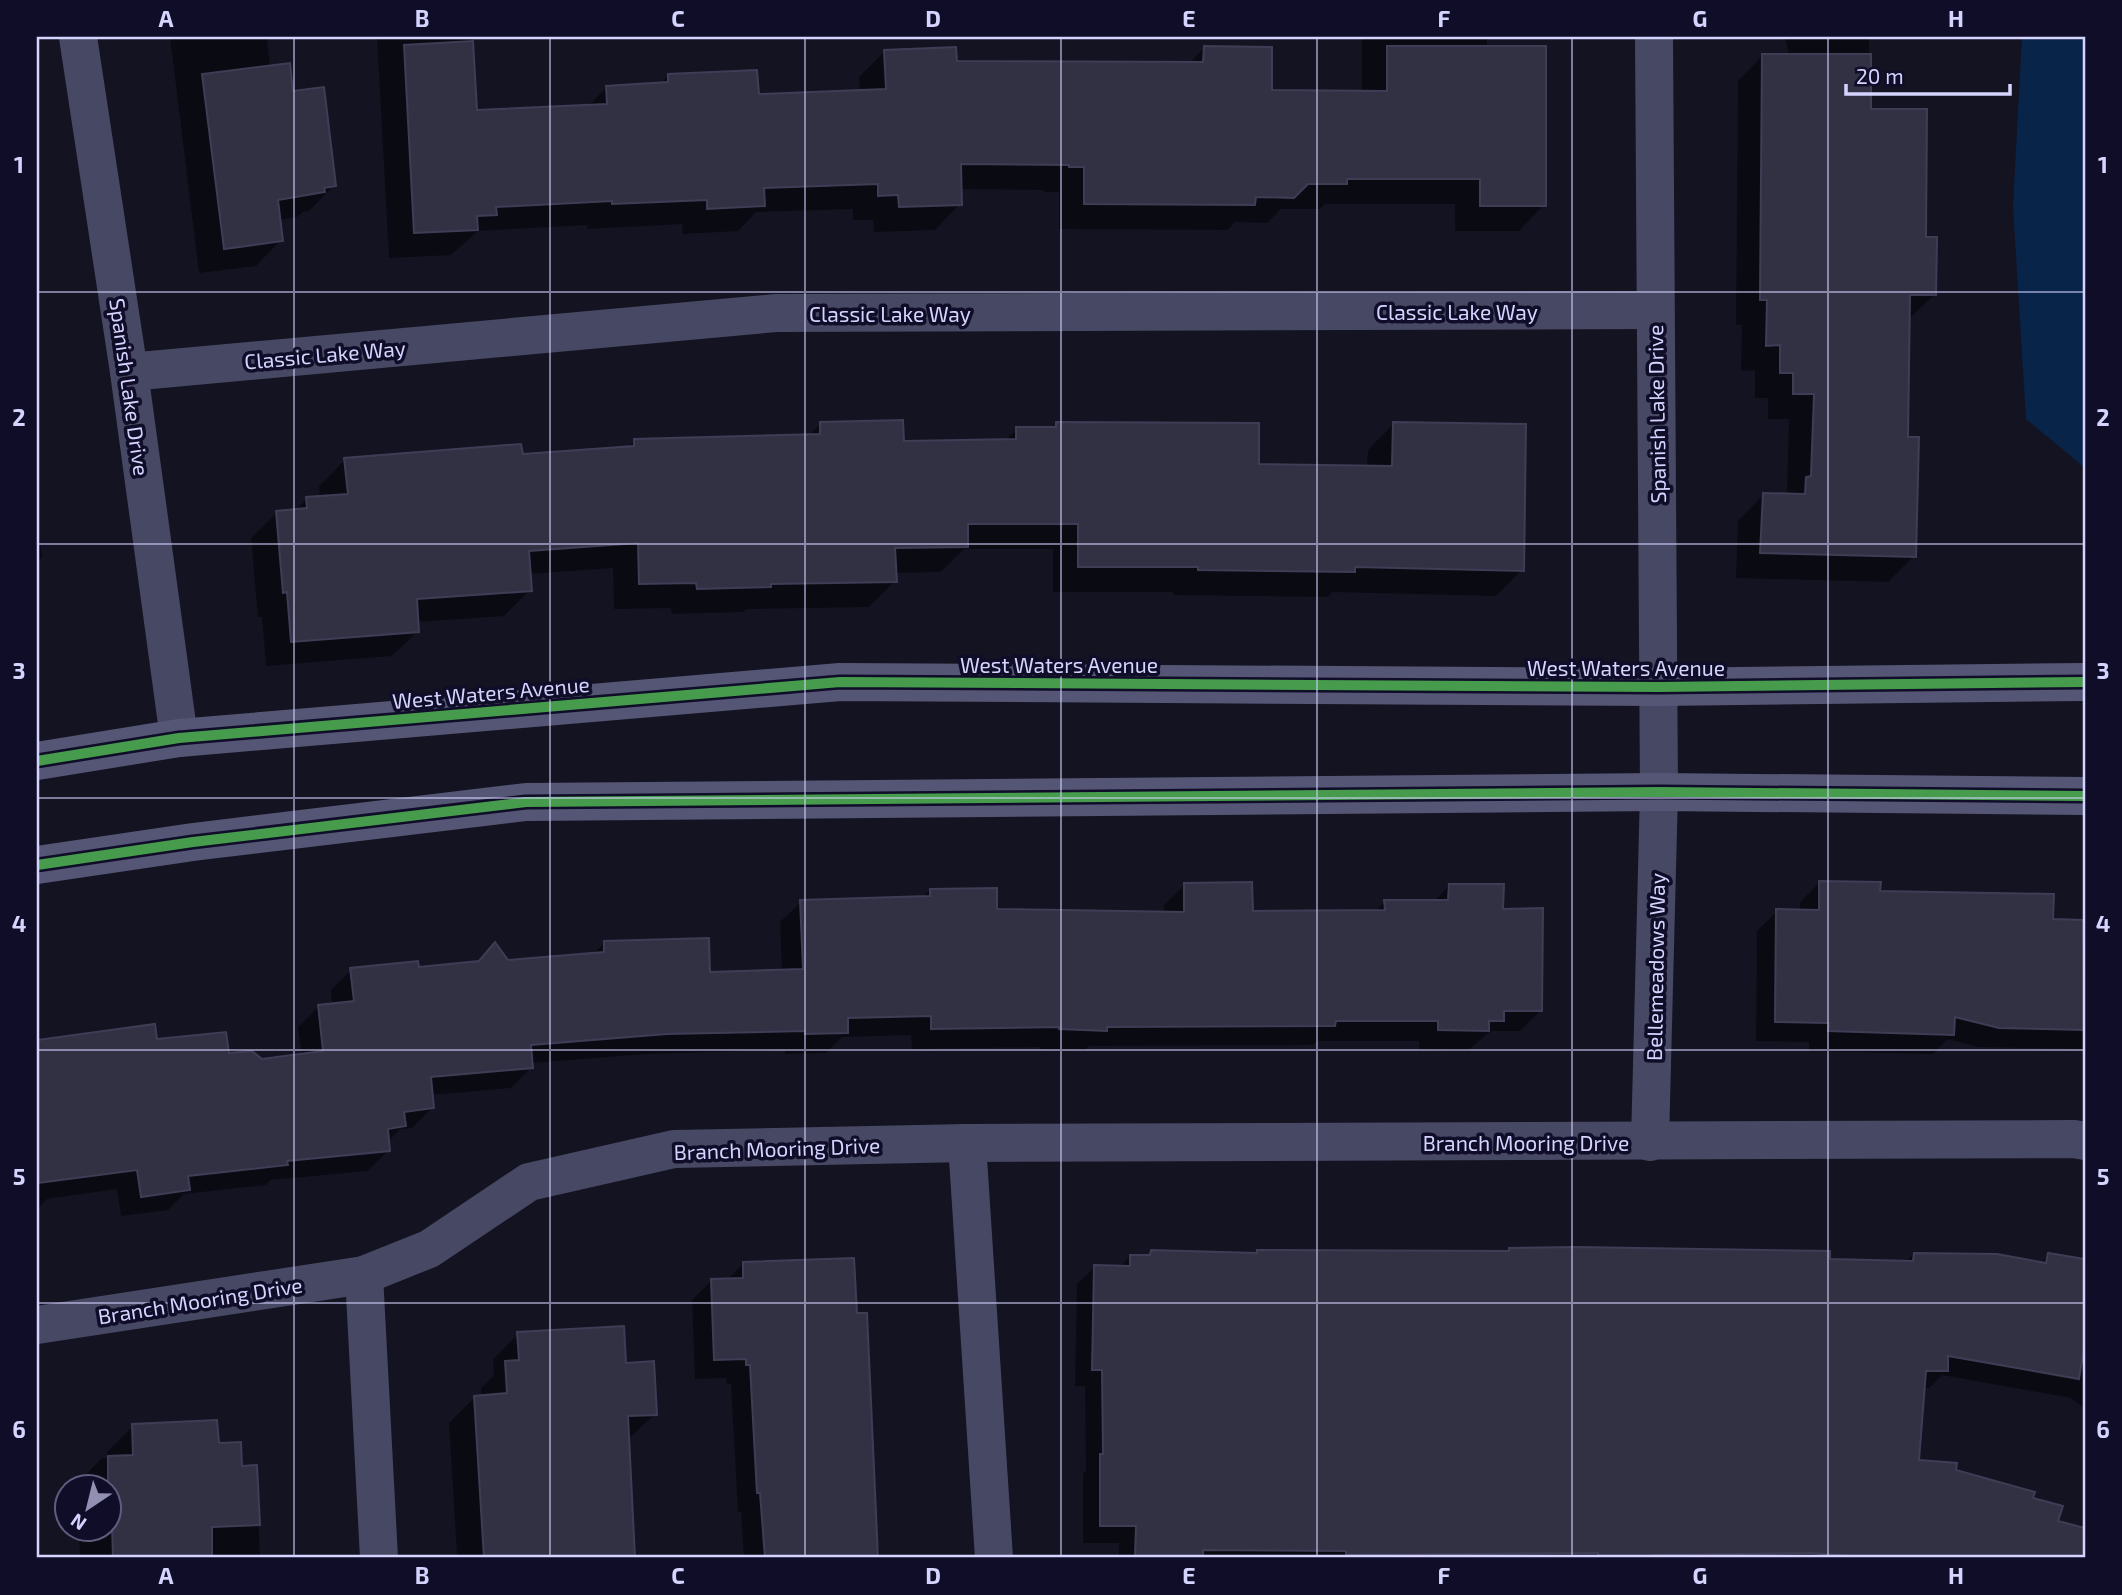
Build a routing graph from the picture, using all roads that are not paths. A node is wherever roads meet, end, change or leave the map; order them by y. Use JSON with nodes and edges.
{"nodes":[{"id":1,"x":78,"y":37,"type":"edge"},
{"id":2,"x":1654,"y":37,"type":"edge"},
{"id":3,"x":1655,"y":310,"type":"junction"},
{"id":4,"x":129,"y":372,"type":"junction"},
{"id":5,"x":2085,"y":682,"type":"edge"},
{"id":6,"x":1660,"y":687,"type":"junction"},
{"id":7,"x":179,"y":738,"type":"junction"},
{"id":8,"x":37,"y":761,"type":"edge"},
{"id":9,"x":1659,"y":792,"type":"junction"},
{"id":10,"x":2085,"y":796,"type":"edge"},
{"id":11,"x":37,"y":864,"type":"edge"},
{"id":12,"x":2085,"y":1141,"type":"edge"},
{"id":13,"x":1650,"y":1142,"type":"junction"},
{"id":14,"x":967,"y":1143,"type":"junction"},
{"id":15,"x":364,"y":1275,"type":"junction"},
{"id":16,"x":37,"y":1325,"type":"edge"},
{"id":17,"x":379,"y":1558,"type":"edge"},
{"id":18,"x":993,"y":1558,"type":"edge"}],
"edges":[{"from":1,"to":4,"type":"street","name":"Spanish Lake Drive"},
{"from":2,"to":3,"type":"street","name":"Spanish Lake Drive"},
{"from":3,"to":4,"type":"street","name":"Classic Lake Way"},
{"from":3,"to":6,"type":"street","name":"Spanish Lake Drive"},
{"from":4,"to":7,"type":"street","name":"Spanish Lake Drive"},
{"from":5,"to":6,"type":"street","name":"West Waters Avenue"},
{"from":6,"to":7,"type":"street","name":"West Waters Avenue"},
{"from":6,"to":9,"type":"street","name":"Spanish Lake Drive"},
{"from":7,"to":8,"type":"street","name":"West Waters Avenue"},
{"from":9,"to":10,"type":"street"},
{"from":9,"to":11,"type":"street"},
{"from":9,"to":13,"type":"street","name":"Bellemeadows Way"},
{"from":12,"to":13,"type":"street","name":"Branch Mooring Drive"},
{"from":13,"to":14,"type":"street","name":"Branch Mooring Drive"},
{"from":14,"to":15,"type":"street","name":"Branch Mooring Drive"},
{"from":14,"to":18,"type":"street"},
{"from":15,"to":16,"type":"street","name":"Branch Mooring Drive"},
{"from":15,"to":17,"type":"street"}]}
